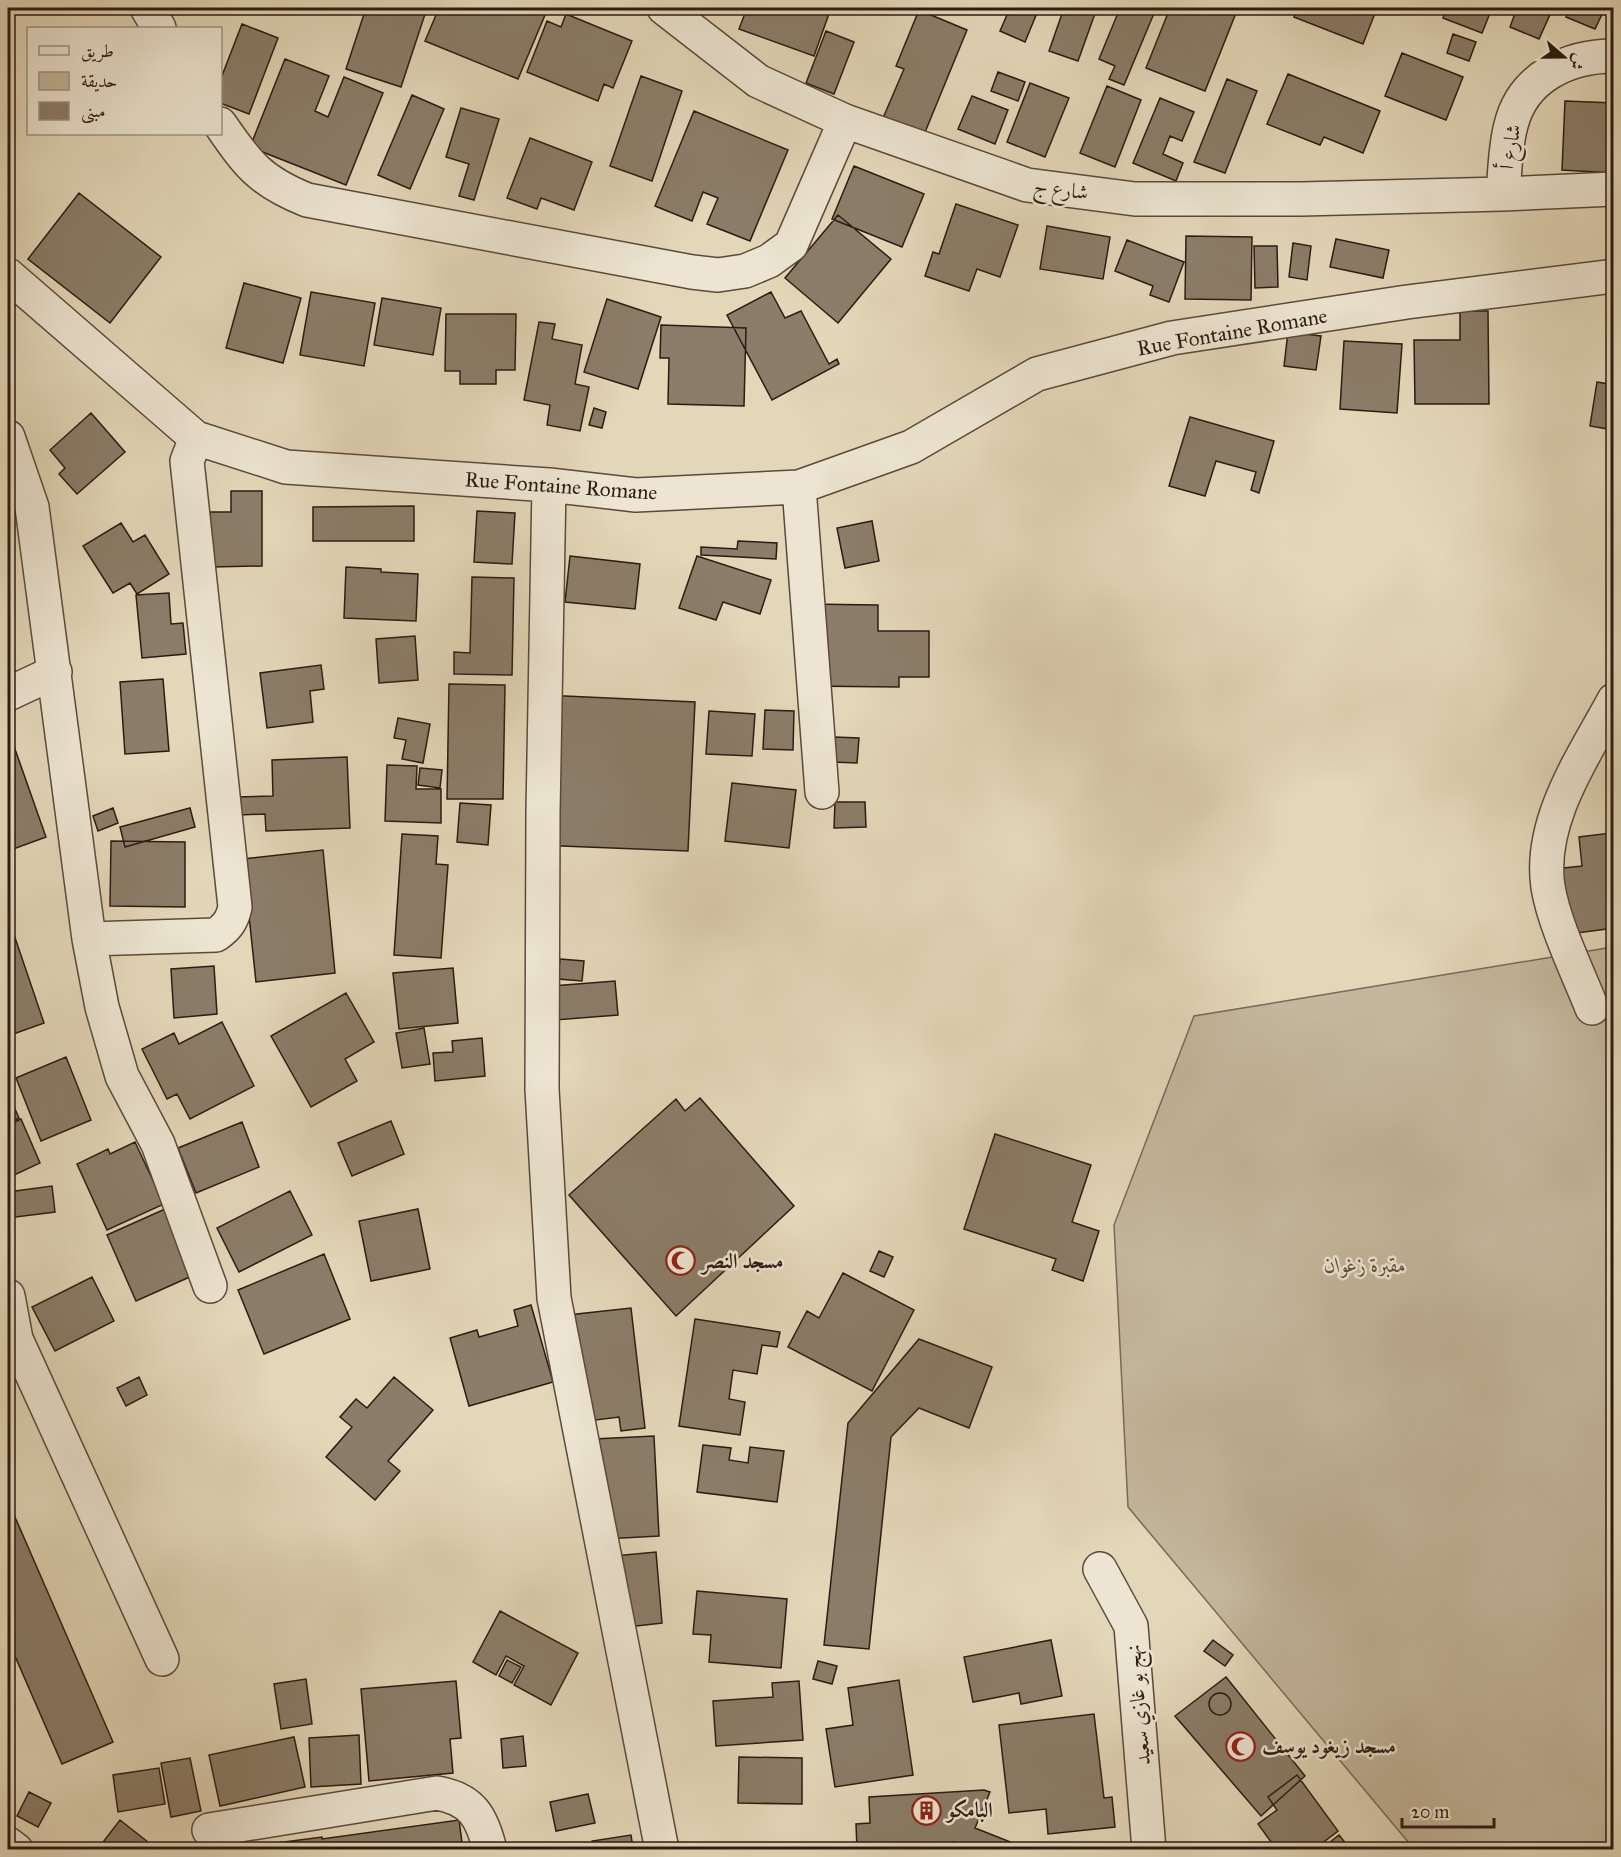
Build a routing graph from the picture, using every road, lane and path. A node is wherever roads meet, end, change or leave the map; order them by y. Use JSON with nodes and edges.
{"nodes":[{"id":1,"x":147,"y":8,"type":"edge"},
{"id":2,"x":664,"y":8,"type":"edge"},
{"id":3,"x":158,"y":27,"type":"edge"},
{"id":4,"x":1614,"y":56,"type":"edge"},
{"id":5,"x":845,"y":121,"type":"junction"},
{"id":6,"x":222,"y":127,"type":"edge"},
{"id":7,"x":1614,"y":189,"type":"edge"},
{"id":8,"x":1503,"y":194,"type":"junction"},
{"id":9,"x":8,"y":275,"type":"edge"},
{"id":10,"x":1614,"y":276,"type":"edge"},
{"id":11,"x":8,"y":437,"type":"edge"},
{"id":12,"x":196,"y":438,"type":"junction"},
{"id":13,"x":549,"y":485,"type":"junction"},
{"id":14,"x":799,"y":487,"type":"junction"},
{"id":15,"x":55,"y":672,"type":"junction"},
{"id":16,"x":8,"y":694,"type":"edge"},
{"id":17,"x":1614,"y":700,"type":"edge"},
{"id":18,"x":822,"y":792,"type":"dead end"},
{"id":19,"x":89,"y":939,"type":"junction"},
{"id":20,"x":1592,"y":1008,"type":"dead end"},
{"id":21,"x":210,"y":1286,"type":"dead end"},
{"id":22,"x":8,"y":1296,"type":"edge"},
{"id":23,"x":1100,"y":1569,"type":"dead end"},
{"id":24,"x":162,"y":1659,"type":"dead end"},
{"id":25,"x":209,"y":1830,"type":"dead end"},
{"id":26,"x":8,"y":1844,"type":"edge"},
{"id":27,"x":16,"y":1850,"type":"edge"},
{"id":28,"x":489,"y":1850,"type":"edge"},
{"id":29,"x":662,"y":1850,"type":"edge"},
{"id":30,"x":1149,"y":1850,"type":"edge"}],
"edges":[{"from":1,"to":3,"type":"street"},
{"from":2,"to":5,"type":"street","name":"شارع ج"},
{"from":4,"to":8,"type":"street","name":"شارع أ"},
{"from":5,"to":6,"type":"street"},
{"from":5,"to":8,"type":"street","name":"شارع ج"},
{"from":7,"to":8,"type":"street","name":"شارع ج"},
{"from":9,"to":12,"type":"street","name":"Rue Fontaine Romane"},
{"from":10,"to":14,"type":"street","name":"Rue Fontaine Romane"},
{"from":11,"to":15,"type":"street"},
{"from":12,"to":13,"type":"street","name":"Rue Fontaine Romane"},
{"from":12,"to":19,"type":"street"},
{"from":13,"to":14,"type":"street","name":"Rue Fontaine Romane"},
{"from":13,"to":29,"type":"street"},
{"from":14,"to":18,"type":"street"},
{"from":15,"to":16,"type":"street"},
{"from":15,"to":19,"type":"street"},
{"from":17,"to":20,"type":"street"},
{"from":19,"to":21,"type":"street"},
{"from":22,"to":24,"type":"street"},
{"from":23,"to":30,"type":"street","name":"نهج بو غازي سعيد"},
{"from":25,"to":28,"type":"street"},
{"from":26,"to":27,"type":"street"}]}
